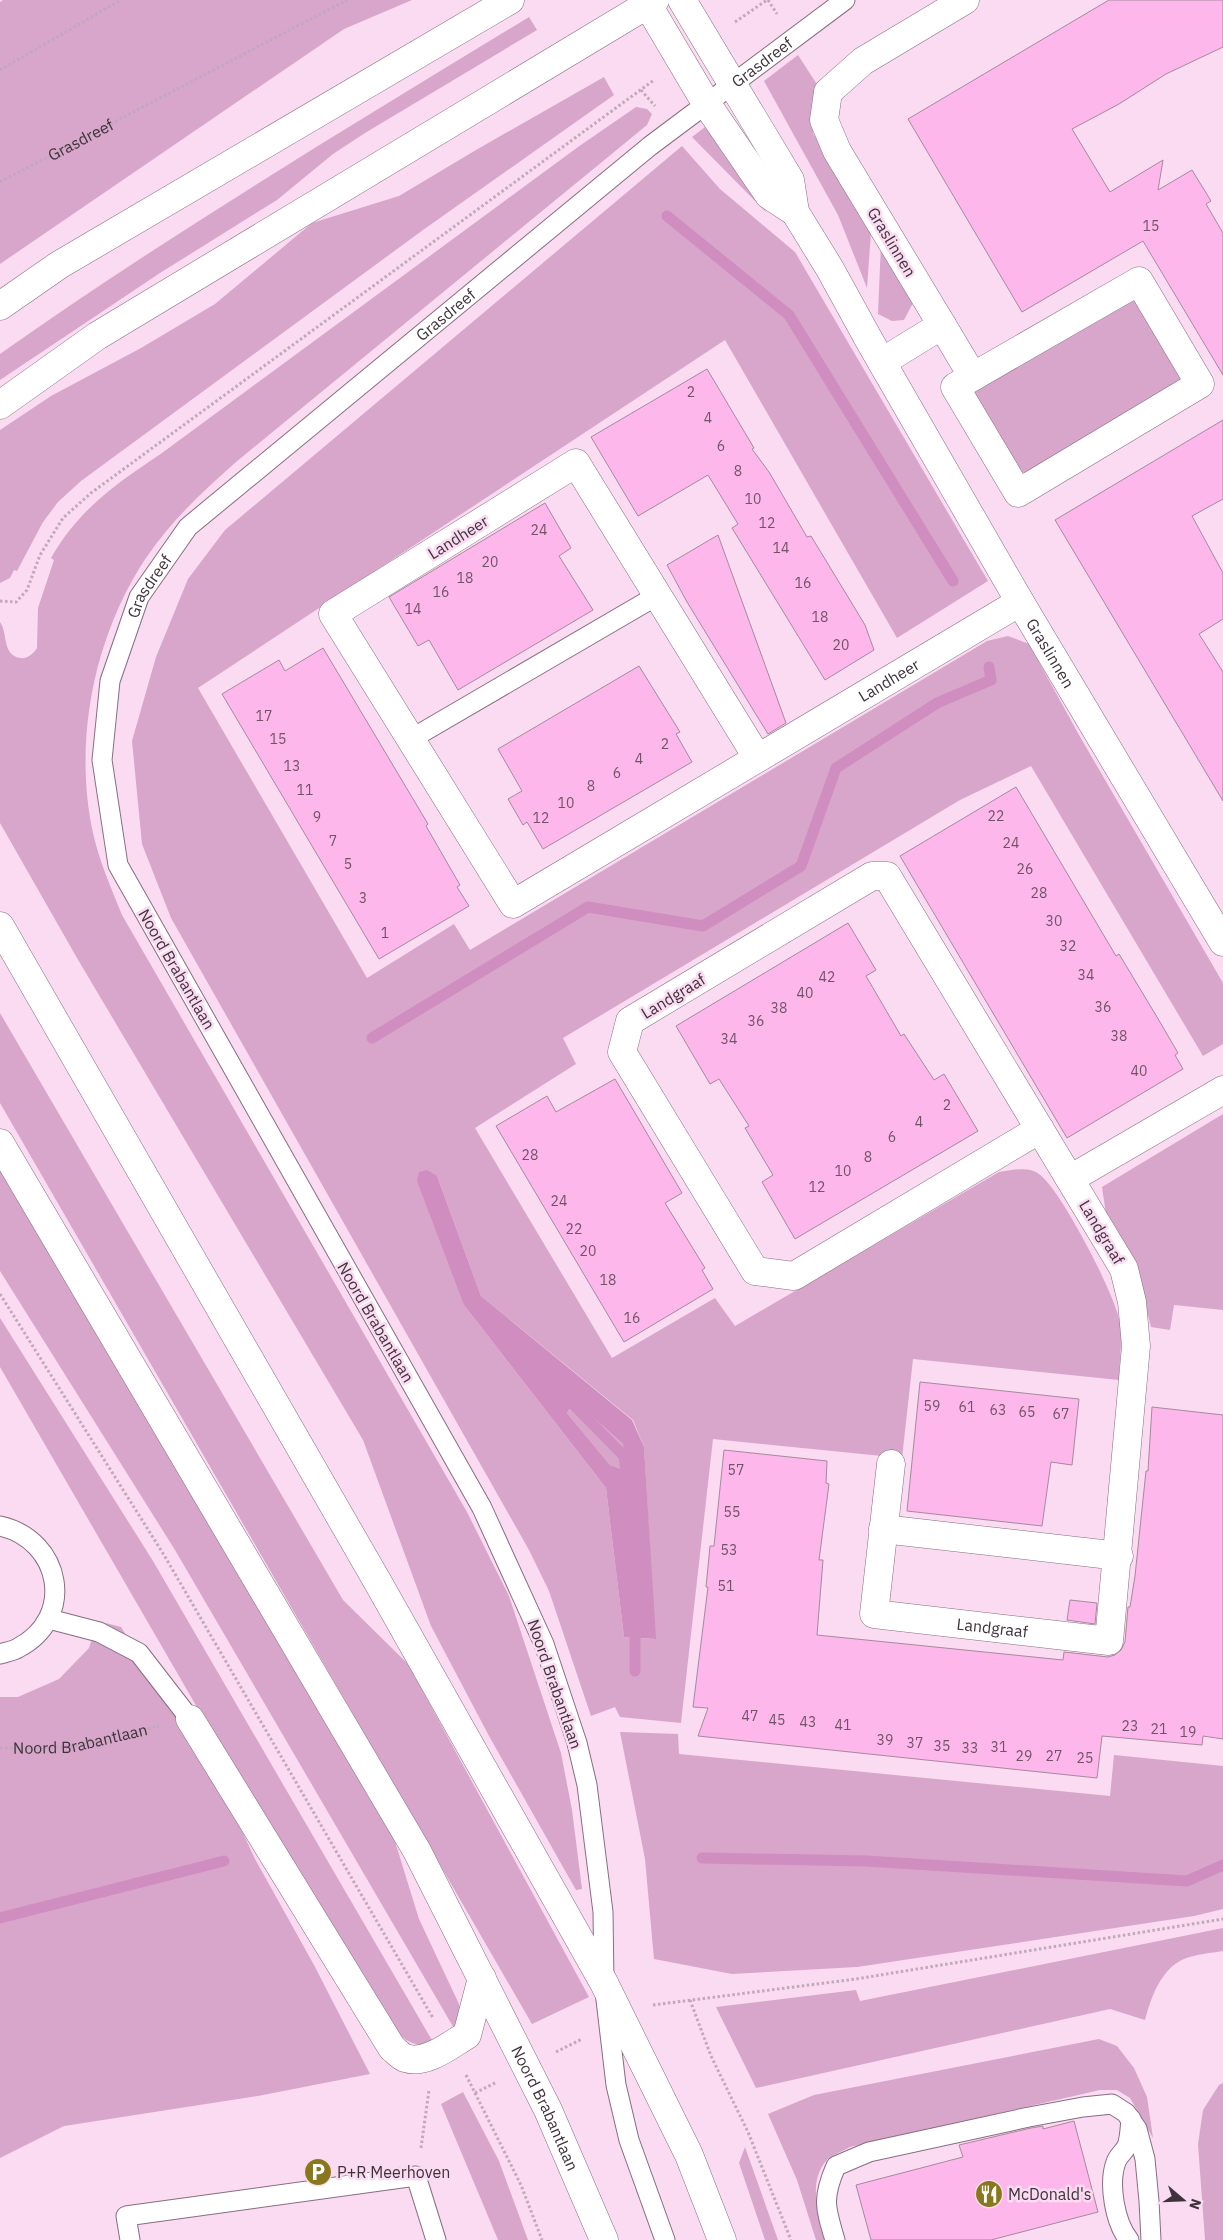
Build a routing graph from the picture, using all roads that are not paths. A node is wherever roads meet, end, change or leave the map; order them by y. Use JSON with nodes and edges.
{"nodes":[{"id":1,"x":510,"y":0,"type":"edge"},
{"id":2,"x":682,"y":0,"type":"edge"},
{"id":3,"x":845,"y":0,"type":"edge"},
{"id":4,"x":966,"y":0,"type":"edge"},
{"id":5,"x":649,"y":2,"type":"edge"},
{"id":6,"x":733,"y":83,"type":"junction"},
{"id":7,"x":706,"y":103,"type":"junction"},
{"id":8,"x":795,"y":212,"type":"junction"},
{"id":9,"x":0,"y":306,"type":"edge"},
{"id":10,"x":942,"y":325,"type":"junction"},
{"id":11,"x":882,"y":362,"type":"junction"},
{"id":12,"x":973,"y":377,"type":"junction"},
{"id":13,"x":0,"y":405,"type":"edge"},
{"id":14,"x":658,"y":595,"type":"junction"},
{"id":15,"x":1020,"y":602,"type":"junction"},
{"id":16,"x":110,"y":681,"type":"joint"},
{"id":17,"x":411,"y":739,"type":"junction"},
{"id":18,"x":757,"y":757,"type":"junction"},
{"id":19,"x":0,"y":926,"type":"edge"},
{"id":20,"x":1223,"y":942,"type":"edge"},
{"id":21,"x":1223,"y":1090,"type":"edge"},
{"id":22,"x":1040,"y":1129,"type":"junction"},
{"id":23,"x":0,"y":1143,"type":"edge"},
{"id":24,"x":1070,"y":1179,"type":"junction"},
{"id":25,"x":891,"y":1464,"type":"dead end"},
{"id":26,"x":0,"y":1526,"type":"edge"},
{"id":27,"x":883,"y":1529,"type":"junction"},
{"id":28,"x":1119,"y":1556,"type":"junction"},
{"id":29,"x":49,"y":1619,"type":"junction"},
{"id":30,"x":0,"y":1654,"type":"edge"},
{"id":31,"x":190,"y":1719,"type":"joint"},
{"id":32,"x":482,"y":1978,"type":"junction"},
{"id":33,"x":604,"y":1983,"type":"junction"},
{"id":34,"x":1130,"y":2119,"type":"junction"},
{"id":35,"x":130,"y":2240,"type":"edge"},
{"id":36,"x":436,"y":2240,"type":"edge"},
{"id":37,"x":604,"y":2240,"type":"edge"},
{"id":38,"x":665,"y":2240,"type":"edge"},
{"id":39,"x":722,"y":2240,"type":"edge"},
{"id":40,"x":835,"y":2240,"type":"edge"},
{"id":41,"x":1129,"y":2240,"type":"edge"},
{"id":42,"x":1151,"y":2240,"type":"edge"}],
"edges":[{"from":1,"to":9,"type":"street"},
{"from":2,"to":6,"type":"street","name":"Graslinnen"},
{"from":3,"to":6,"type":"lane","name":"Grasdreef"},
{"from":4,"to":10,"type":"street","name":"Graslinnen"},
{"from":5,"to":7,"type":"street","name":"Graslinnen"},
{"from":5,"to":13,"type":"street"},
{"from":6,"to":7,"type":"lane","name":"Grasdreef"},
{"from":6,"to":8,"type":"street","name":"Graslinnen"},
{"from":7,"to":8,"type":"street","name":"Graslinnen"},
{"from":7,"to":16,"type":"lane","name":"Grasdreef"},
{"from":8,"to":11,"type":"street","name":"Graslinnen"},
{"from":10,"to":11,"type":"street"},
{"from":10,"to":12,"type":"street","name":"Graslinnen"},
{"from":11,"to":15,"type":"street","name":"Graslinnen"},
{"from":12,"to":12,"type":"street"},
{"from":14,"to":17,"type":"lane"},
{"from":14,"to":17,"type":"street","name":"Landheer"},
{"from":14,"to":18,"type":"street","name":"Landheer"},
{"from":15,"to":18,"type":"street","name":"Landheer"},
{"from":15,"to":20,"type":"street","name":"Graslinnen"},
{"from":16,"to":33,"type":"lane","name":"Noord Brabantlaan"},
{"from":17,"to":18,"type":"street","name":"Landheer"},
{"from":19,"to":33,"type":"street","name":"Noord Brabantlaan"},
{"from":21,"to":24,"type":"street"},
{"from":22,"to":22,"type":"street","name":"Landgraaf"},
{"from":22,"to":24,"type":"street","name":"Landgraaf"},
{"from":23,"to":32,"type":"street","name":"Noord Brabantlaan"},
{"from":24,"to":28,"type":"street","name":"Landgraaf"},
{"from":25,"to":27,"type":"street","name":"Landgraaf"},
{"from":26,"to":29,"type":"lane"},
{"from":27,"to":28,"type":"street"},
{"from":27,"to":28,"type":"street","name":"Landgraaf"},
{"from":29,"to":30,"type":"lane"},
{"from":29,"to":31,"type":"lane"},
{"from":31,"to":32,"type":"street"},
{"from":32,"to":37,"type":"street","name":"Noord Brabantlaan"},
{"from":33,"to":38,"type":"lane","name":"Noord Brabantlaan"},
{"from":33,"to":39,"type":"street","name":"Noord Brabantlaan"},
{"from":34,"to":40,"type":"lane"},
{"from":34,"to":41,"type":"lane"},
{"from":34,"to":42,"type":"lane"},
{"from":35,"to":36,"type":"lane"}]}
